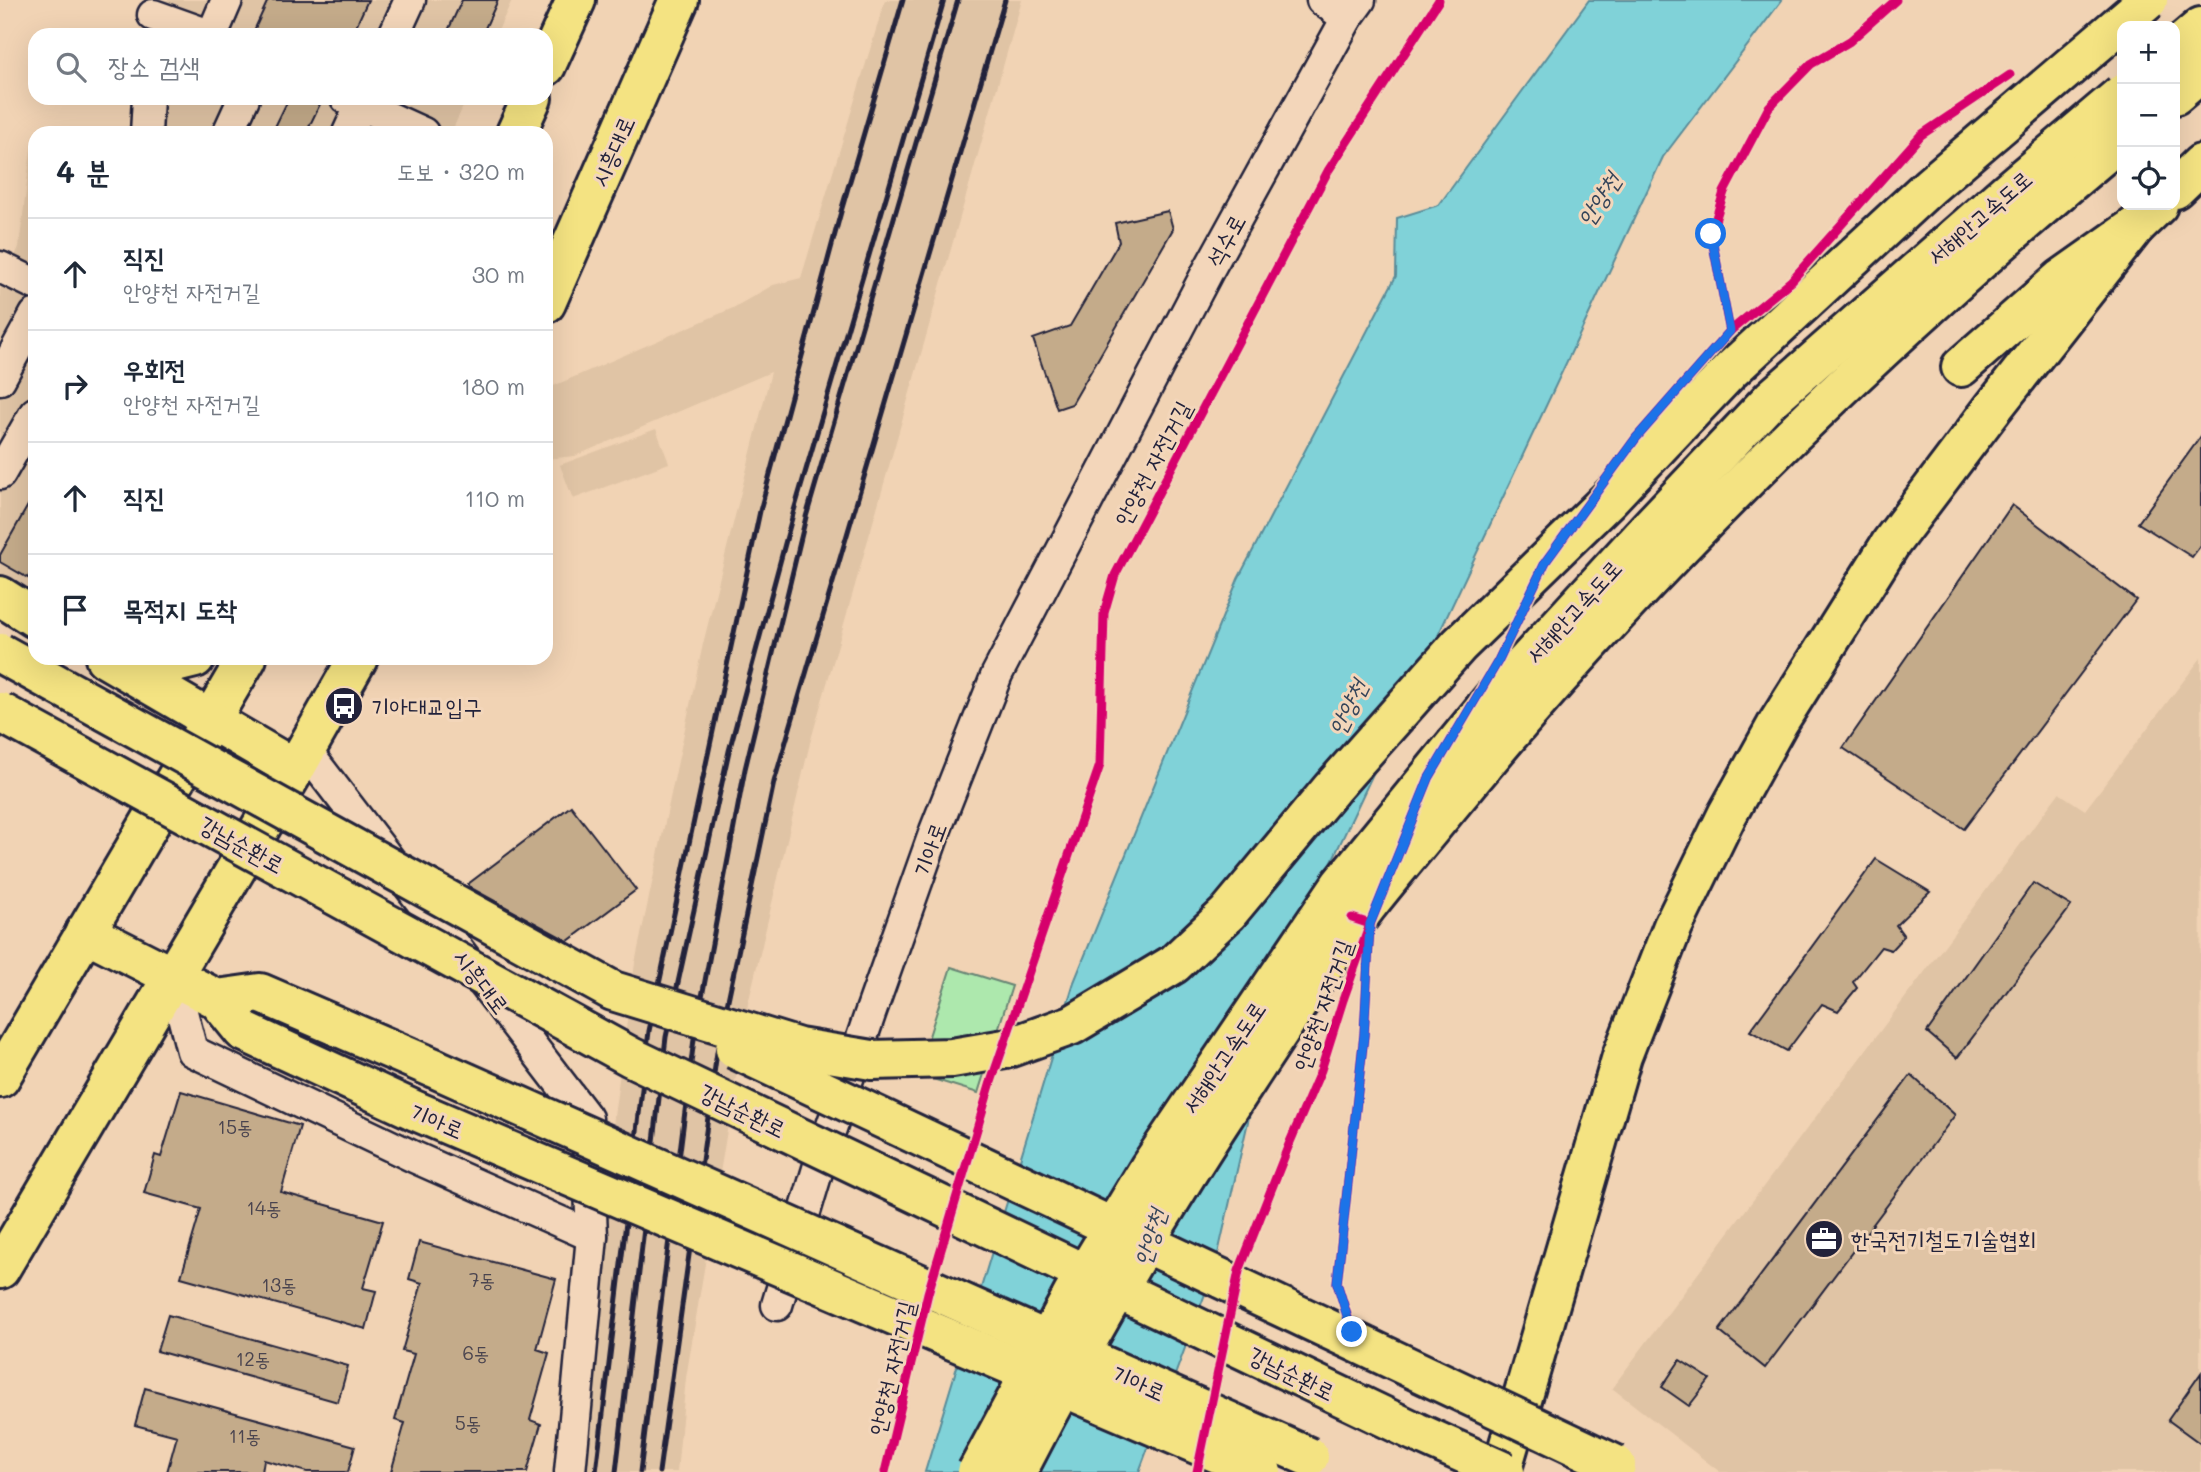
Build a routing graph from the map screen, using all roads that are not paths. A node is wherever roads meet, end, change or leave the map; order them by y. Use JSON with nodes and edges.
{"nodes":[{"id":1,"x":227,"y":0,"type":"edge"},
{"id":2,"x":410,"y":0,"type":"edge"},
{"id":3,"x":576,"y":0,"type":"edge"},
{"id":4,"x":679,"y":0,"type":"edge"},
{"id":5,"x":1322,"y":0,"type":"edge"},
{"id":6,"x":2148,"y":0,"type":"edge"},
{"id":7,"x":1354,"y":9,"type":"edge"},
{"id":8,"x":152,"y":17,"type":"edge"},
{"id":9,"x":2201,"y":27,"type":"edge"},
{"id":10,"x":188,"y":28,"type":"edge"},
{"id":11,"x":214,"y":28,"type":"edge"},
{"id":12,"x":397,"y":28,"type":"edge"},
{"id":13,"x":2180,"y":45,"type":"edge"},
{"id":14,"x":553,"y":51,"type":"edge"},
{"id":15,"x":2201,"y":74,"type":"edge"},
{"id":16,"x":2180,"y":91,"type":"edge"},
{"id":17,"x":2117,"y":98,"type":"edge"},
{"id":18,"x":148,"y":105,"type":"edge"},
{"id":19,"x":241,"y":105,"type":"edge"},
{"id":20,"x":356,"y":105,"type":"edge"},
{"id":21,"x":367,"y":105,"type":"edge"},
{"id":22,"x":529,"y":105,"type":"edge"},
{"id":23,"x":146,"y":126,"type":"edge"},
{"id":24,"x":231,"y":126,"type":"edge"},
{"id":25,"x":350,"y":126,"type":"edge"},
{"id":26,"x":408,"y":126,"type":"edge"},
{"id":27,"x":519,"y":126,"type":"edge"},
{"id":28,"x":2117,"y":143,"type":"edge"},
{"id":29,"x":2201,"y":164,"type":"edge"},
{"id":30,"x":2180,"y":184,"type":"edge"},
{"id":31,"x":2147,"y":215,"type":"edge"},
{"id":32,"x":0,"y":267,"type":"edge"},
{"id":33,"x":28,"y":281,"type":"edge"},
{"id":34,"x":553,"y":287,"type":"edge"},
{"id":35,"x":28,"y":328,"type":"edge"},
{"id":36,"x":1961,"y":366,"type":"dead end"},
{"id":37,"x":0,"y":379,"type":"edge"},
{"id":38,"x":28,"y":425,"type":"edge"},
{"id":39,"x":0,"y":474,"type":"edge"},
{"id":40,"x":1097,"y":483,"type":"joint"},
{"id":41,"x":0,"y":596,"type":"edge"},
{"id":42,"x":28,"y":614,"type":"edge"},
{"id":43,"x":0,"y":653,"type":"edge"},
{"id":44,"x":117,"y":665,"type":"edge"},
{"id":45,"x":167,"y":665,"type":"edge"},
{"id":46,"x":243,"y":665,"type":"edge"},
{"id":47,"x":354,"y":665,"type":"edge"},
{"id":48,"x":0,"y":671,"type":"edge"},
{"id":49,"x":0,"y":712,"type":"edge"},
{"id":50,"x":210,"y":720,"type":"junction"},
{"id":51,"x":300,"y":760,"type":"junction"},
{"id":52,"x":181,"y":770,"type":"junction"},
{"id":53,"x":265,"y":819,"type":"junction"},
{"id":54,"x":85,"y":933,"type":"junction"},
{"id":55,"x":173,"y":977,"type":"junction"},
{"id":56,"x":613,"y":991,"type":"junction"},
{"id":57,"x":217,"y":999,"type":"junction"},
{"id":58,"x":0,"y":1078,"type":"edge"},
{"id":59,"x":592,"y":1236,"type":"junction"},
{"id":60,"x":0,"y":1269,"type":"edge"},
{"id":61,"x":777,"y":1305,"type":"dead end"},
{"id":62,"x":1314,"y":1465,"type":"edge"},
{"id":63,"x":570,"y":1472,"type":"edge"},
{"id":64,"x":977,"y":1472,"type":"edge"},
{"id":65,"x":1017,"y":1472,"type":"edge"},
{"id":66,"x":1262,"y":1472,"type":"edge"},
{"id":67,"x":1503,"y":1472,"type":"edge"},
{"id":68,"x":1633,"y":1472,"type":"edge"}],
"edges":[{"from":1,"to":11,"type":"street"},
{"from":2,"to":12,"type":"street"},
{"from":3,"to":14,"type":"main road"},
{"from":4,"to":34,"type":"main road","name":"시흥대로"},
{"from":5,"to":7,"type":"street"},
{"from":6,"to":56,"type":"main road","bridge":true},
{"from":7,"to":40,"type":"street","name":"석수로"},
{"from":8,"to":10,"type":"street"},
{"from":9,"to":13,"type":"main road"},
{"from":15,"to":16,"type":"main road"},
{"from":17,"to":64,"type":"main road","name":"서해안고속도로","bridge":true},
{"from":18,"to":23,"type":"street"},
{"from":19,"to":24,"type":"street"},
{"from":20,"to":25,"type":"street"},
{"from":21,"to":26,"type":"street"},
{"from":22,"to":27,"type":"main road"},
{"from":28,"to":65,"type":"main road","name":"서해안고속도로","bridge":true},
{"from":29,"to":30,"type":"main road"},
{"from":31,"to":36,"type":"main road"},
{"from":31,"to":67,"type":"main road","bridge":true},
{"from":32,"to":33,"type":"street"},
{"from":35,"to":37,"type":"street"},
{"from":38,"to":39,"type":"street"},
{"from":40,"to":61,"type":"street","name":"기아로"},
{"from":41,"to":42,"type":"main road"},
{"from":43,"to":56,"type":"main road","bridge":true},
{"from":44,"to":45,"type":"main road"},
{"from":44,"to":50,"type":"main road"},
{"from":46,"to":50,"type":"main road"},
{"from":47,"to":51,"type":"main road"},
{"from":48,"to":52,"type":"main road"},
{"from":49,"to":67,"type":"main road","name":"강남순환로","bridge":true},
{"from":50,"to":51,"type":"main road"},
{"from":50,"to":52,"type":"main road"},
{"from":51,"to":53,"type":"main road"},
{"from":51,"to":59,"type":"street","name":"시흥대로"},
{"from":52,"to":53,"type":"main road"},
{"from":52,"to":54,"type":"main road"},
{"from":53,"to":55,"type":"main road"},
{"from":54,"to":55,"type":"main road","name":"기아로"},
{"from":54,"to":58,"type":"main road"},
{"from":55,"to":57,"type":"main road","name":"기아로"},
{"from":55,"to":59,"type":"street"},
{"from":55,"to":60,"type":"main road"},
{"from":56,"to":68,"type":"main road","bridge":true},
{"from":57,"to":62,"type":"main road","name":"기아로","bridge":true},
{"from":57,"to":66,"type":"main road","name":"기아로","bridge":true},
{"from":59,"to":63,"type":"street","name":"시흥대로"}]}
